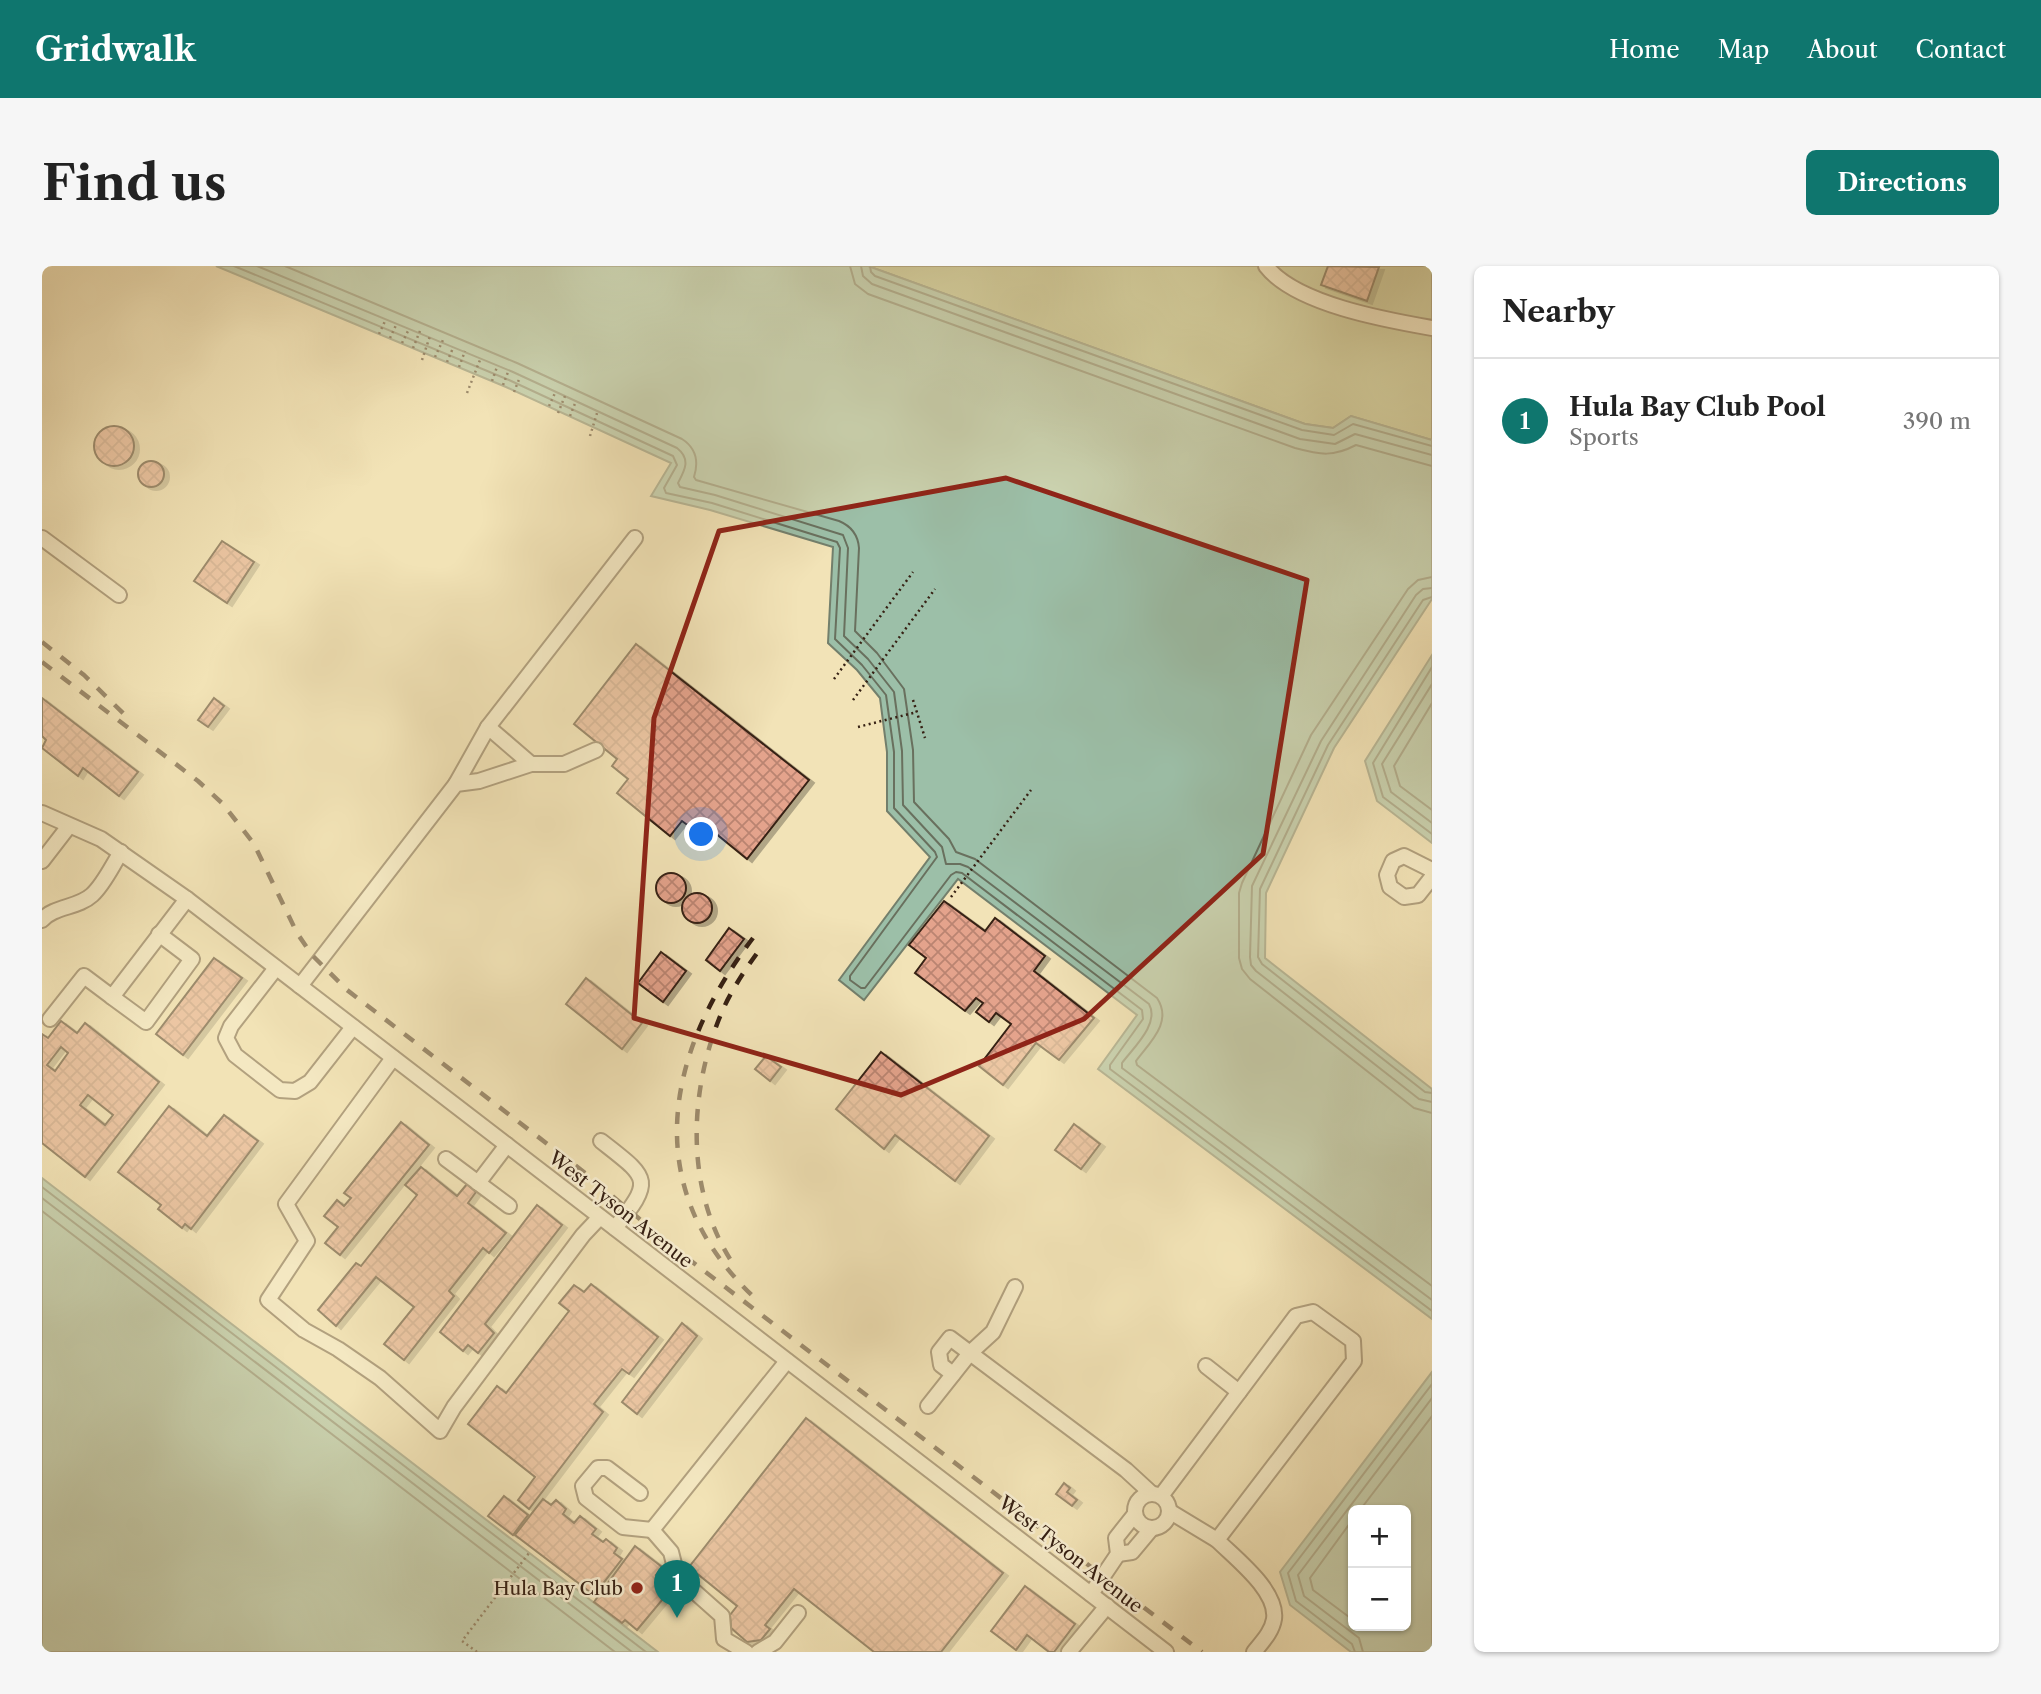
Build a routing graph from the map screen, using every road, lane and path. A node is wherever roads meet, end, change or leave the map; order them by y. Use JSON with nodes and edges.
{"nodes":[{"id":1,"x":1266,"y":266,"type":"edge"},
{"id":2,"x":386,"y":319,"type":"dead end"},
{"id":3,"x":397,"y":323,"type":"dead end"},
{"id":4,"x":1432,"y":328,"type":"edge"},
{"id":5,"x":409,"y":329,"type":"dead end"},
{"id":6,"x":420,"y":331,"type":"dead end"},
{"id":7,"x":379,"y":334,"type":"dead end"},
{"id":8,"x":430,"y":336,"type":"dead end"},
{"id":9,"x":390,"y":338,"type":"dead end"},
{"id":10,"x":443,"y":340,"type":"dead end"},
{"id":11,"x":402,"y":343,"type":"dead end"},
{"id":12,"x":413,"y":348,"type":"dead end"},
{"id":13,"x":453,"y":348,"type":"dead end"},
{"id":14,"x":465,"y":351,"type":"dead end"},
{"id":15,"x":435,"y":357,"type":"dead end"},
{"id":16,"x":422,"y":360,"type":"dead end"},
{"id":17,"x":480,"y":360,"type":"dead end"},
{"id":18,"x":447,"y":362,"type":"dead end"},
{"id":19,"x":459,"y":367,"type":"dead end"},
{"id":20,"x":497,"y":367,"type":"dead end"},
{"id":21,"x":508,"y":372,"type":"dead end"},
{"id":22,"x":520,"y":377,"type":"dead end"},
{"id":23,"x":492,"y":381,"type":"dead end"},
{"id":24,"x":503,"y":385,"type":"dead end"},
{"id":25,"x":514,"y":391,"type":"dead end"},
{"id":26,"x":467,"y":393,"type":"dead end"},
{"id":27,"x":555,"y":393,"type":"dead end"},
{"id":28,"x":565,"y":397,"type":"dead end"},
{"id":29,"x":576,"y":401,"type":"dead end"},
{"id":30,"x":549,"y":406,"type":"dead end"},
{"id":31,"x":598,"y":410,"type":"dead end"},
{"id":32,"x":558,"y":412,"type":"dead end"},
{"id":33,"x":570,"y":416,"type":"dead end"},
{"id":34,"x":590,"y":436,"type":"dead end"},
{"id":35,"x":42,"y":538,"type":"edge"},
{"id":36,"x":635,"y":538,"type":"dead end"},
{"id":37,"x":913,"y":572,"type":"dead end"},
{"id":38,"x":935,"y":589,"type":"dead end"},
{"id":39,"x":119,"y":596,"type":"dead end"},
{"id":40,"x":834,"y":679,"type":"dead end"},
{"id":41,"x":853,"y":700,"type":"dead end"},
{"id":42,"x":914,"y":700,"type":"dead end"},
{"id":43,"x":917,"y":712,"type":"junction"},
{"id":44,"x":488,"y":727,"type":"junction"},
{"id":45,"x":858,"y":727,"type":"dead end"},
{"id":46,"x":925,"y":738,"type":"dead end"},
{"id":47,"x":596,"y":750,"type":"dead end"},
{"id":48,"x":531,"y":764,"type":"junction"},
{"id":49,"x":456,"y":784,"type":"junction"},
{"id":50,"x":1031,"y":790,"type":"dead end"},
{"id":51,"x":43,"y":816,"type":"edge"},
{"id":52,"x":69,"y":826,"type":"junction"},
{"id":53,"x":121,"y":852,"type":"junction"},
{"id":54,"x":42,"y":861,"type":"edge"},
{"id":55,"x":1432,"y":870,"type":"edge"},
{"id":56,"x":1432,"y":877,"type":"edge"},
{"id":57,"x":951,"y":897,"type":"dead end"},
{"id":58,"x":187,"y":899,"type":"junction"},
{"id":59,"x":42,"y":920,"type":"edge"},
{"id":60,"x":159,"y":934,"type":"junction"},
{"id":61,"x":276,"y":968,"type":"junction"},
{"id":62,"x":300,"y":986,"type":"junction"},
{"id":63,"x":112,"y":997,"type":"junction"},
{"id":64,"x":50,"y":1020,"type":"dead end"},
{"id":65,"x":353,"y":1027,"type":"junction"},
{"id":66,"x":393,"y":1058,"type":"junction"},
{"id":67,"x":601,"y":1141,"type":"dead end"},
{"id":68,"x":507,"y":1145,"type":"junction"},
{"id":69,"x":446,"y":1159,"type":"dead end"},
{"id":70,"x":478,"y":1183,"type":"junction"},
{"id":71,"x":509,"y":1206,"type":"dead end"},
{"id":72,"x":600,"y":1217,"type":"junction"},
{"id":73,"x":615,"y":1228,"type":"junction"},
{"id":74,"x":1015,"y":1287,"type":"dead end"},
{"id":75,"x":970,"y":1353,"type":"junction"},
{"id":76,"x":787,"y":1361,"type":"junction"},
{"id":77,"x":1206,"y":1366,"type":"dead end"},
{"id":78,"x":953,"y":1374,"type":"junction"},
{"id":79,"x":1239,"y":1392,"type":"junction"},
{"id":80,"x":928,"y":1406,"type":"dead end"},
{"id":81,"x":640,"y":1493,"type":"dead end"},
{"id":82,"x":1156,"y":1495,"type":"junction"},
{"id":83,"x":1169,"y":1511,"type":"junction"},
{"id":84,"x":1135,"y":1514,"type":"junction"},
{"id":85,"x":1152,"y":1528,"type":"junction"},
{"id":86,"x":652,"y":1530,"type":"junction"},
{"id":87,"x":1217,"y":1540,"type":"junction"},
{"id":88,"x":529,"y":1553,"type":"dead end"},
{"id":89,"x":1118,"y":1554,"type":"junction"},
{"id":90,"x":1091,"y":1594,"type":"junction"},
{"id":91,"x":1107,"y":1606,"type":"junction"},
{"id":92,"x":798,"y":1613,"type":"dead end"},
{"id":93,"x":477,"y":1652,"type":"edge"},
{"id":94,"x":746,"y":1652,"type":"edge"},
{"id":95,"x":758,"y":1652,"type":"edge"},
{"id":96,"x":1069,"y":1652,"type":"edge"},
{"id":97,"x":1166,"y":1652,"type":"edge"},
{"id":98,"x":1254,"y":1652,"type":"edge"}],
"edges":[{"from":1,"to":4,"type":"street"},
{"from":2,"to":7,"type":"path"},
{"from":3,"to":9,"type":"path"},
{"from":5,"to":11,"type":"path"},
{"from":6,"to":12,"type":"path"},
{"from":8,"to":16,"type":"path"},
{"from":10,"to":15,"type":"path"},
{"from":13,"to":18,"type":"path"},
{"from":14,"to":19,"type":"path"},
{"from":17,"to":26,"type":"path"},
{"from":20,"to":23,"type":"path"},
{"from":21,"to":24,"type":"path"},
{"from":22,"to":25,"type":"path"},
{"from":27,"to":30,"type":"path"},
{"from":28,"to":32,"type":"path"},
{"from":29,"to":33,"type":"path"},
{"from":31,"to":34,"type":"path"},
{"from":35,"to":39,"type":"street"},
{"from":36,"to":44,"type":"street"},
{"from":37,"to":40,"type":"path"},
{"from":38,"to":41,"type":"path"},
{"from":42,"to":43,"type":"path"},
{"from":43,"to":45,"type":"path"},
{"from":43,"to":46,"type":"path"},
{"from":44,"to":48,"type":"street"},
{"from":44,"to":49,"type":"street"},
{"from":47,"to":48,"type":"street"},
{"from":48,"to":49,"type":"street"},
{"from":49,"to":62,"type":"street"},
{"from":50,"to":57,"type":"path"},
{"from":51,"to":52,"type":"street","name":"West Tyson Avenue"},
{"from":52,"to":53,"type":"street","name":"West Tyson Avenue"},
{"from":52,"to":54,"type":"street"},
{"from":53,"to":58,"type":"street","name":"West Tyson Avenue"},
{"from":53,"to":59,"type":"street"},
{"from":55,"to":56,"type":"street"},
{"from":58,"to":60,"type":"street"},
{"from":58,"to":61,"type":"street","name":"West Tyson Avenue"},
{"from":60,"to":63,"type":"street"},
{"from":60,"to":63,"type":"street"},
{"from":61,"to":62,"type":"street","name":"West Tyson Avenue"},
{"from":61,"to":65,"type":"street"},
{"from":62,"to":65,"type":"street","name":"West Tyson Avenue"},
{"from":63,"to":64,"type":"street"},
{"from":65,"to":66,"type":"street","name":"West Tyson Avenue"},
{"from":66,"to":68,"type":"street","name":"West Tyson Avenue"},
{"from":66,"to":72,"type":"street"},
{"from":67,"to":73,"type":"street"},
{"from":68,"to":70,"type":"street"},
{"from":68,"to":72,"type":"street","name":"West Tyson Avenue"},
{"from":69,"to":70,"type":"street"},
{"from":70,"to":71,"type":"street"},
{"from":72,"to":73,"type":"street","name":"West Tyson Avenue"},
{"from":73,"to":76,"type":"street","name":"West Tyson Avenue"},
{"from":74,"to":75,"type":"street"},
{"from":75,"to":78,"type":"street"},
{"from":75,"to":78,"type":"street"},
{"from":75,"to":82,"type":"street"},
{"from":76,"to":86,"type":"street"},
{"from":76,"to":90,"type":"street","name":"West Tyson Avenue"},
{"from":77,"to":79,"type":"street"},
{"from":78,"to":80,"type":"street"},
{"from":79,"to":82,"type":"street"},
{"from":79,"to":87,"type":"street"},
{"from":81,"to":86,"type":"street"},
{"from":82,"to":83,"type":"street"},
{"from":82,"to":84,"type":"street"},
{"from":83,"to":85,"type":"street"},
{"from":83,"to":87,"type":"street"},
{"from":84,"to":85,"type":"street"},
{"from":84,"to":89,"type":"street"},
{"from":85,"to":89,"type":"street"},
{"from":86,"to":94,"type":"street"},
{"from":87,"to":98,"type":"street"},
{"from":88,"to":93,"type":"path"},
{"from":89,"to":90,"type":"street"},
{"from":90,"to":91,"type":"street","name":"West Tyson Avenue"},
{"from":91,"to":96,"type":"street"},
{"from":91,"to":97,"type":"street","name":"West Tyson Avenue"},
{"from":92,"to":95,"type":"street"}]}
